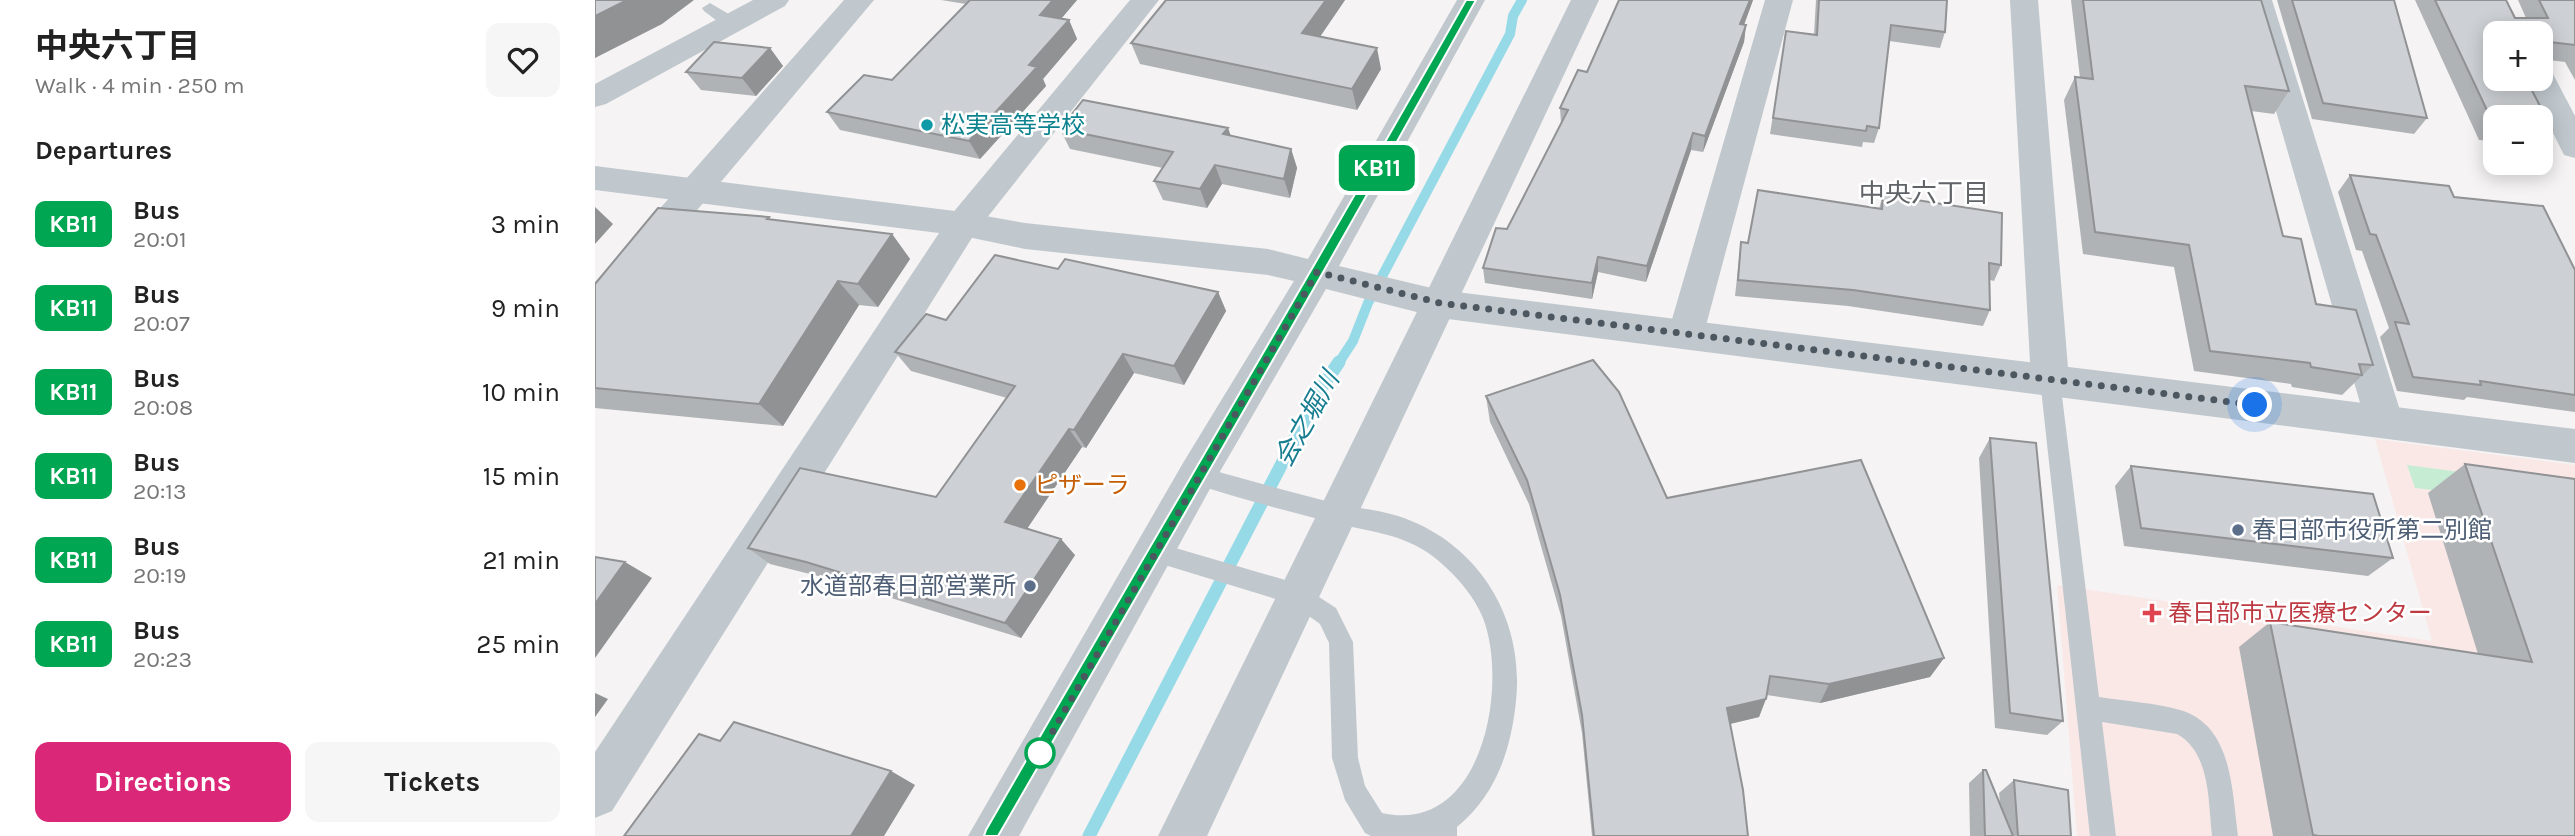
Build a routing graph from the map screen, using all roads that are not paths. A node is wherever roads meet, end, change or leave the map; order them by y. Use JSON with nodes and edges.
{"nodes":[{"id":1,"x":775,"y":0,"type":"edge"},
{"id":2,"x":860,"y":0,"type":"edge"},
{"id":3,"x":1145,"y":0,"type":"edge"},
{"id":4,"x":1471,"y":0,"type":"edge"},
{"id":5,"x":1584,"y":0,"type":"edge"},
{"id":6,"x":1779,"y":0,"type":"edge"},
{"id":7,"x":2024,"y":0,"type":"edge"},
{"id":8,"x":2257,"y":0,"type":"edge"},
{"id":9,"x":2546,"y":91,"type":"edge"},
{"id":10,"x":595,"y":97,"type":"edge"},
{"id":11,"x":2575,"y":147,"type":"edge"},
{"id":12,"x":595,"y":178,"type":"edge"},
{"id":13,"x":693,"y":192,"type":"junction"},
{"id":14,"x":963,"y":224,"type":"junction"},
{"id":15,"x":1333,"y":276,"type":"junction"},
{"id":16,"x":1426,"y":300,"type":"junction"},
{"id":17,"x":595,"y":306,"type":"edge"},
{"id":18,"x":1686,"y":333,"type":"junction"},
{"id":19,"x":2050,"y":380,"type":"junction"},
{"id":20,"x":2384,"y":420,"type":"junction"},
{"id":21,"x":2575,"y":446,"type":"edge"},
{"id":22,"x":1216,"y":480,"type":"junction"},
{"id":23,"x":1338,"y":514,"type":"junction"},
{"id":24,"x":1174,"y":558,"type":"junction"},
{"id":25,"x":1281,"y":589,"type":"junction"},
{"id":26,"x":2089,"y":708,"type":"junction"},
{"id":27,"x":595,"y":794,"type":"edge"},
{"id":28,"x":1444,"y":828,"type":"edge"},
{"id":29,"x":1387,"y":832,"type":"edge"},
{"id":30,"x":992,"y":836,"type":"edge"},
{"id":31,"x":1182,"y":836,"type":"edge"},
{"id":32,"x":2103,"y":836,"type":"edge"},
{"id":33,"x":2225,"y":836,"type":"edge"}],
"edges":[{"from":1,"to":10,"type":"street"},
{"from":2,"to":13,"type":"street"},
{"from":3,"to":14,"type":"street"},
{"from":4,"to":15,"type":"street"},
{"from":5,"to":16,"type":"street"},
{"from":6,"to":18,"type":"street"},
{"from":7,"to":19,"type":"street"},
{"from":8,"to":20,"type":"street"},
{"from":9,"to":11,"type":"street"},
{"from":12,"to":13,"type":"street"},
{"from":13,"to":14,"type":"street"},
{"from":13,"to":17,"type":"street"},
{"from":14,"to":15,"type":"street"},
{"from":14,"to":27,"type":"street"},
{"from":15,"to":16,"type":"street"},
{"from":15,"to":22,"type":"street"},
{"from":16,"to":18,"type":"street"},
{"from":16,"to":23,"type":"street"},
{"from":18,"to":19,"type":"street"},
{"from":19,"to":20,"type":"street"},
{"from":19,"to":26,"type":"lane"},
{"from":20,"to":21,"type":"street"},
{"from":22,"to":23,"type":"lane"},
{"from":22,"to":24,"type":"street"},
{"from":23,"to":25,"type":"street"},
{"from":23,"to":28,"type":"lane"},
{"from":24,"to":25,"type":"lane"},
{"from":24,"to":30,"type":"street"},
{"from":25,"to":29,"type":"lane"},
{"from":25,"to":31,"type":"street"},
{"from":26,"to":32,"type":"lane"},
{"from":26,"to":33,"type":"lane"},
{"from":28,"to":29,"type":"lane"}]}
